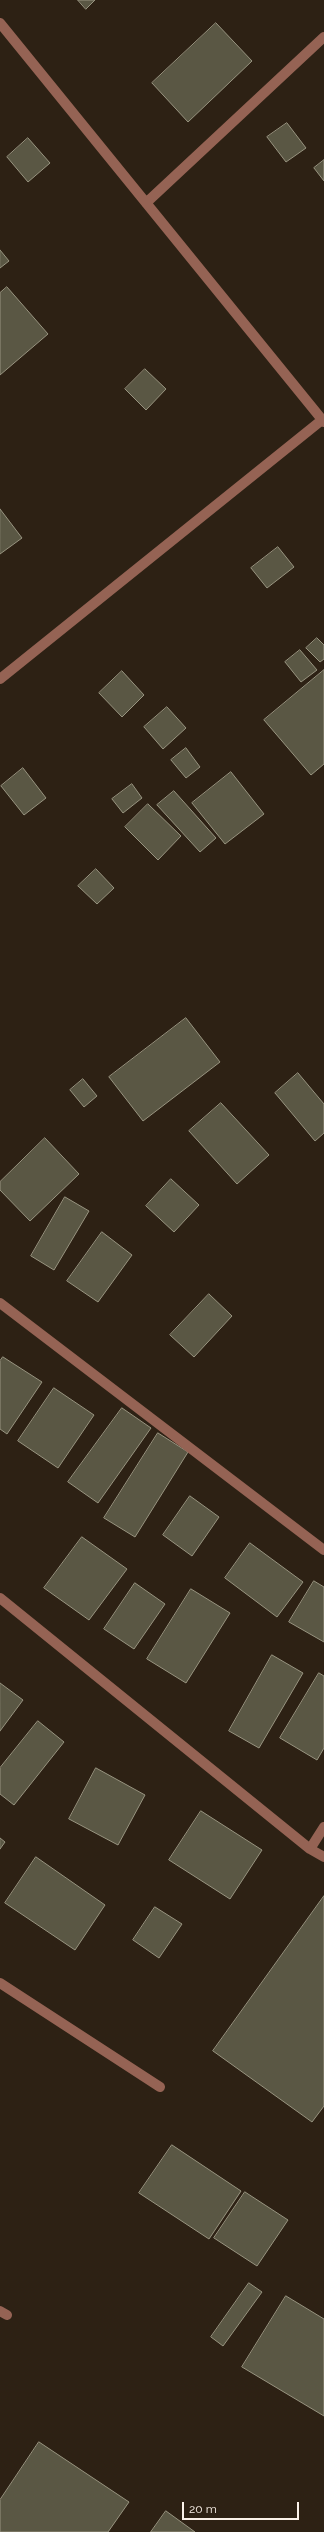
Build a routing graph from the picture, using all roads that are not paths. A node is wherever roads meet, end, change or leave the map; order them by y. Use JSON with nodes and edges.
{"nodes":[{"id":1,"x":0,"y":23,"type":"edge"},
{"id":2,"x":324,"y":37,"type":"edge"},
{"id":3,"x":146,"y":203,"type":"junction"},
{"id":4,"x":323,"y":421,"type":"edge"},
{"id":5,"x":0,"y":679,"type":"edge"},
{"id":6,"x":0,"y":1303,"type":"edge"},
{"id":7,"x":324,"y":1550,"type":"edge"},
{"id":8,"x":0,"y":1598,"type":"edge"},
{"id":9,"x":324,"y":1828,"type":"edge"},
{"id":10,"x":310,"y":1848,"type":"junction"},
{"id":11,"x":324,"y":1857,"type":"edge"},
{"id":12,"x":0,"y":1983,"type":"edge"},
{"id":13,"x":160,"y":2087,"type":"dead end"}],
"edges":[{"from":1,"to":3,"type":"street"},
{"from":2,"to":3,"type":"street"},
{"from":3,"to":4,"type":"street"},
{"from":4,"to":5,"type":"street"},
{"from":6,"to":7,"type":"street"},
{"from":8,"to":10,"type":"street"},
{"from":9,"to":10,"type":"street"},
{"from":10,"to":11,"type":"street"},
{"from":12,"to":13,"type":"street"}]}
